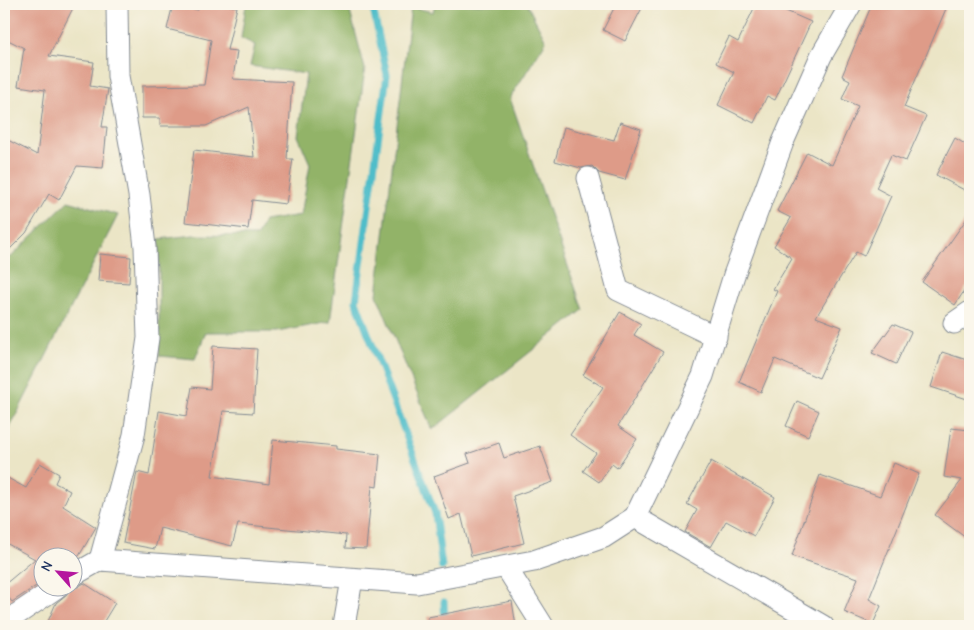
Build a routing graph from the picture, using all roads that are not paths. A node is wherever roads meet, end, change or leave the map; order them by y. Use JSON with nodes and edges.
{"nodes":[{"id":1,"x":117,"y":4,"type":"edge"},
{"id":2,"x":851,"y":4,"type":"edge"},
{"id":3,"x":588,"y":178,"type":"dead end"},
{"id":4,"x":716,"y":336,"type":"junction"},
{"id":5,"x":635,"y":517,"type":"junction"},
{"id":6,"x":100,"y":560,"type":"junction"},
{"id":7,"x":506,"y":567,"type":"junction"},
{"id":8,"x":82,"y":570,"type":"edge"},
{"id":9,"x":352,"y":579,"type":"junction"},
{"id":10,"x":41,"y":598,"type":"edge"},
{"id":11,"x":4,"y":623,"type":"edge"},
{"id":12,"x":344,"y":626,"type":"edge"},
{"id":13,"x":544,"y":626,"type":"edge"},
{"id":14,"x":823,"y":626,"type":"edge"}],
"edges":[{"from":1,"to":6,"type":"street"},
{"from":2,"to":4,"type":"street"},
{"from":3,"to":4,"type":"street"},
{"from":4,"to":5,"type":"street"},
{"from":5,"to":7,"type":"street"},
{"from":5,"to":14,"type":"street"},
{"from":6,"to":8,"type":"street"},
{"from":6,"to":9,"type":"street"},
{"from":7,"to":9,"type":"street"},
{"from":7,"to":13,"type":"street"},
{"from":9,"to":12,"type":"street"},
{"from":10,"to":11,"type":"street"}]}
